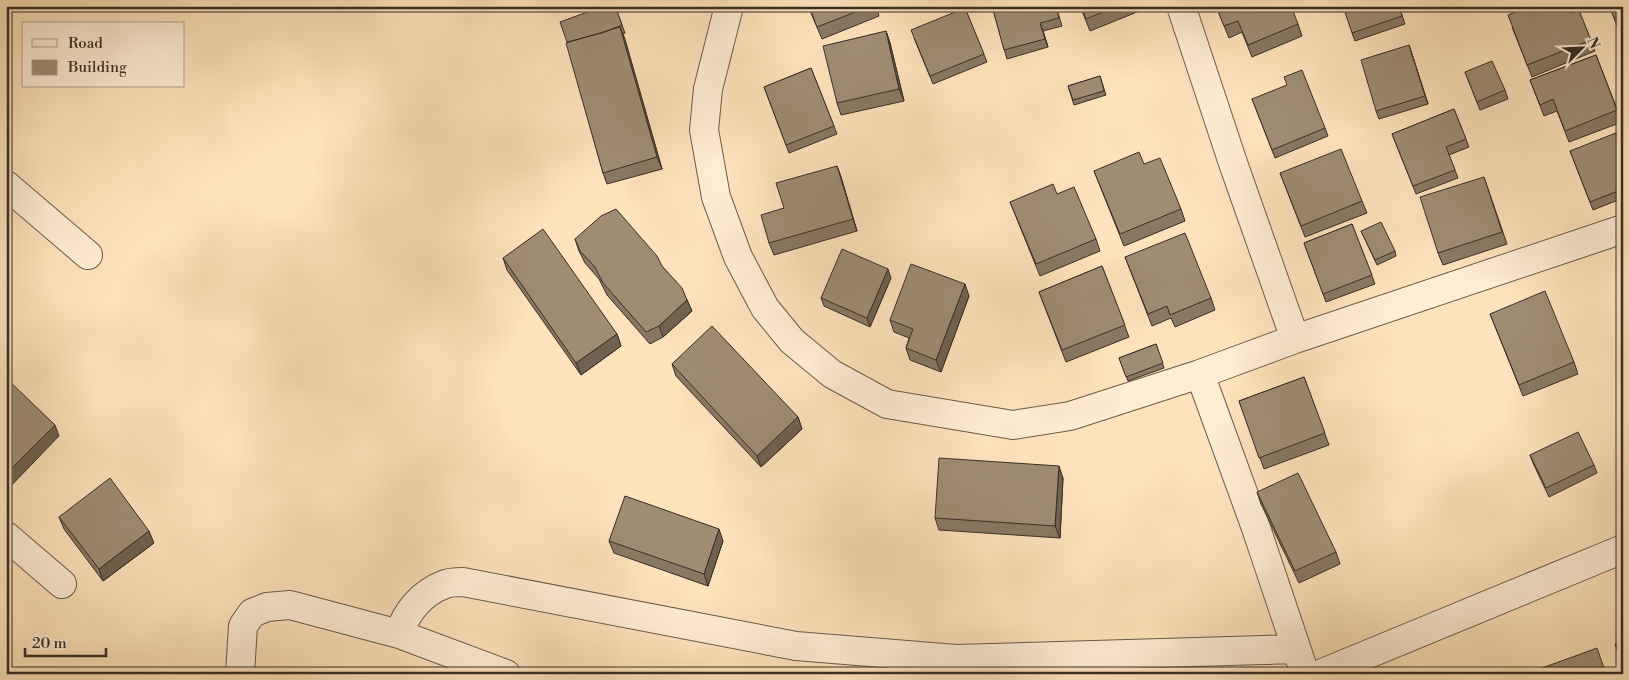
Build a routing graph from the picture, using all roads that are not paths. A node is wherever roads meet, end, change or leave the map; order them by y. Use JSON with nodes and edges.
{"nodes":[{"id":1,"x":729,"y":6,"type":"edge"},
{"id":2,"x":1181,"y":6,"type":"edge"},
{"id":3,"x":6,"y":185,"type":"edge"},
{"id":4,"x":1623,"y":229,"type":"edge"},
{"id":5,"x":88,"y":255,"type":"dead end"},
{"id":6,"x":1295,"y":339,"type":"junction"},
{"id":7,"x":1200,"y":374,"type":"junction"},
{"id":8,"x":6,"y":536,"type":"edge"},
{"id":9,"x":1623,"y":549,"type":"edge"},
{"id":10,"x":62,"y":584,"type":"dead end"},
{"id":11,"x":399,"y":634,"type":"junction"},
{"id":12,"x":1301,"y":661,"type":"edge"},
{"id":13,"x":240,"y":674,"type":"edge"},
{"id":14,"x":506,"y":674,"type":"edge"},
{"id":15,"x":1320,"y":674,"type":"edge"}],
"edges":[{"from":1,"to":7,"type":"street"},
{"from":2,"to":6,"type":"street"},
{"from":3,"to":5,"type":"street"},
{"from":4,"to":6,"type":"street"},
{"from":6,"to":7,"type":"street"},
{"from":7,"to":12,"type":"street"},
{"from":8,"to":10,"type":"street"},
{"from":9,"to":15,"type":"street"},
{"from":11,"to":12,"type":"street"},
{"from":11,"to":13,"type":"street"},
{"from":11,"to":14,"type":"street"}]}
